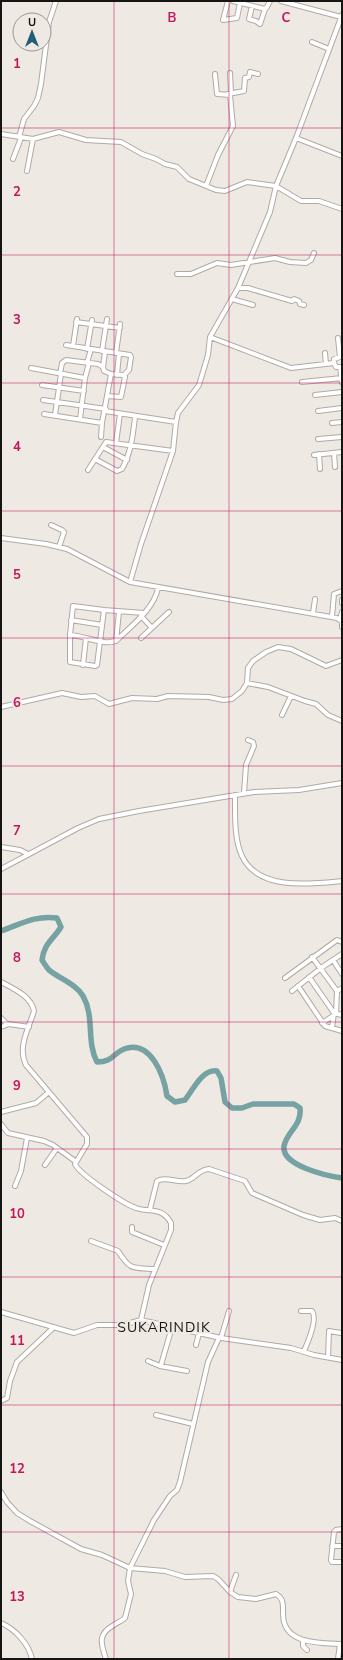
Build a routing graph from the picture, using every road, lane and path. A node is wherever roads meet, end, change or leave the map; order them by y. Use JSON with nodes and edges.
{"nodes":[{"id":1,"x":56,"y":1,"type":"edge"},
{"id":2,"x":228,"y":1,"type":"edge"},
{"id":3,"x":233,"y":1,"type":"edge"},
{"id":4,"x":270,"y":1,"type":"edge"},
{"id":5,"x":284,"y":1,"type":"edge"},
{"id":6,"x":240,"y":3,"type":"junction"},
{"id":7,"x":252,"y":6,"type":"junction"},
{"id":8,"x":265,"y":9,"type":"junction"},
{"id":9,"x":342,"y":16,"type":"edge"},
{"id":10,"x":312,"y":42,"type":"dead end"},
{"id":11,"x":329,"y":49,"type":"junction"},
{"id":12,"x":230,"y":73,"type":"dead end"},
{"id":13,"x":215,"y":74,"type":"dead end"},
{"id":14,"x":258,"y":74,"type":"dead end"},
{"id":15,"x":229,"y":93,"type":"junction"},
{"id":16,"x":1,"y":134,"type":"edge"},
{"id":17,"x":20,"y":138,"type":"junction"},
{"id":18,"x":296,"y":138,"type":"junction"},
{"id":19,"x":33,"y":140,"type":"junction"},
{"id":20,"x":342,"y":156,"type":"edge"},
{"id":21,"x":13,"y":159,"type":"dead end"},
{"id":22,"x":27,"y":171,"type":"dead end"},
{"id":23,"x":206,"y":186,"type":"junction"},
{"id":24,"x":276,"y":186,"type":"junction"},
{"id":25,"x":342,"y":209,"type":"edge"},
{"id":26,"x":314,"y":253,"type":"dead end"},
{"id":27,"x":248,"y":261,"type":"junction"},
{"id":28,"x":177,"y":274,"type":"dead end"},
{"id":29,"x":238,"y":288,"type":"junction"},
{"id":30,"x":232,"y":299,"type":"junction"},
{"id":31,"x":253,"y":305,"type":"dead end"},
{"id":32,"x":304,"y":305,"type":"dead end"},
{"id":33,"x":107,"y":319,"type":"dead end"},
{"id":34,"x":91,"y":322,"type":"junction"},
{"id":35,"x":106,"y":326,"type":"junction"},
{"id":36,"x":210,"y":337,"type":"junction"},
{"id":37,"x":338,"y":338,"type":"dead end"},
{"id":38,"x":66,"y":345,"type":"dead end"},
{"id":39,"x":72,"y":346,"type":"junction"},
{"id":40,"x":89,"y":349,"type":"junction"},
{"id":41,"x":103,"y":352,"type":"junction"},
{"id":42,"x":325,"y":353,"type":"dead end"},
{"id":43,"x":118,"y":354,"type":"junction"},
{"id":44,"x":341,"y":356,"type":"edge"},
{"id":45,"x":88,"y":363,"type":"junction"},
{"id":46,"x":334,"y":363,"type":"junction"},
{"id":47,"x":326,"y":364,"type":"junction"},
{"id":48,"x":103,"y":367,"type":"junction"},
{"id":49,"x":341,"y":367,"type":"edge"},
{"id":50,"x":31,"y":368,"type":"dead end"},
{"id":51,"x":61,"y":374,"type":"junction"},
{"id":52,"x":111,"y":374,"type":"junction"},
{"id":53,"x":117,"y":375,"type":"junction"},
{"id":54,"x":124,"y":375,"type":"junction"},
{"id":55,"x":85,"y":378,"type":"junction"},
{"id":56,"x":342,"y":378,"type":"edge"},
{"id":57,"x":302,"y":382,"type":"dead end"},
{"id":58,"x":342,"y":383,"type":"edge"},
{"id":59,"x":42,"y":385,"type":"dead end"},
{"id":60,"x":59,"y":387,"type":"junction"},
{"id":61,"x":84,"y":391,"type":"junction"},
{"id":62,"x":342,"y":392,"type":"edge"},
{"id":63,"x":315,"y":395,"type":"dead end"},
{"id":64,"x":107,"y":396,"type":"junction"},
{"id":65,"x":43,"y":400,"type":"dead end"},
{"id":66,"x":57,"y":402,"type":"junction"},
{"id":67,"x":82,"y":406,"type":"junction"},
{"id":68,"x":342,"y":408,"type":"edge"},
{"id":69,"x":105,"y":410,"type":"junction"},
{"id":70,"x":318,"y":411,"type":"dead end"},
{"id":71,"x":44,"y":414,"type":"dead end"},
{"id":72,"x":120,"y":414,"type":"junction"},
{"id":73,"x":55,"y":415,"type":"junction"},
{"id":74,"x":135,"y":417,"type":"junction"},
{"id":75,"x":80,"y":420,"type":"junction"},
{"id":76,"x":176,"y":422,"type":"junction"},
{"id":77,"x":342,"y":422,"type":"edge"},
{"id":78,"x":102,"y":423,"type":"junction"},
{"id":79,"x":332,"y":423,"type":"dead end"},
{"id":80,"x":101,"y":437,"type":"dead end"},
{"id":81,"x":342,"y":437,"type":"edge"},
{"id":82,"x":318,"y":439,"type":"dead end"},
{"id":83,"x":116,"y":443,"type":"junction"},
{"id":84,"x":131,"y":445,"type":"junction"},
{"id":85,"x":102,"y":447,"type":"junction"},
{"id":86,"x":173,"y":451,"type":"junction"},
{"id":87,"x":334,"y":452,"type":"junction"},
{"id":88,"x":342,"y":452,"type":"edge"},
{"id":89,"x":319,"y":454,"type":"junction"},
{"id":90,"x":314,"y":455,"type":"dead end"},
{"id":91,"x":95,"y":459,"type":"junction"},
{"id":92,"x":127,"y":460,"type":"junction"},
{"id":93,"x":335,"y":467,"type":"dead end"},
{"id":94,"x":320,"y":469,"type":"dead end"},
{"id":95,"x":88,"y":470,"type":"dead end"},
{"id":96,"x":51,"y":525,"type":"dead end"},
{"id":97,"x":1,"y":538,"type":"edge"},
{"id":98,"x":60,"y":547,"type":"junction"},
{"id":99,"x":130,"y":582,"type":"junction"},
{"id":100,"x":158,"y":588,"type":"junction"},
{"id":101,"x":342,"y":591,"type":"edge"},
{"id":102,"x":316,"y":599,"type":"dead end"},
{"id":103,"x":104,"y":610,"type":"junction"},
{"id":104,"x":119,"y":612,"type":"junction"},
{"id":105,"x":169,"y":612,"type":"dead end"},
{"id":106,"x":342,"y":612,"type":"edge"},
{"id":107,"x":313,"y":613,"type":"junction"},
{"id":108,"x":142,"y":615,"type":"junction"},
{"id":109,"x":332,"y":617,"type":"junction"},
{"id":110,"x":340,"y":619,"type":"junction"},
{"id":111,"x":71,"y":620,"type":"junction"},
{"id":112,"x":102,"y":625,"type":"junction"},
{"id":113,"x":342,"y":627,"type":"edge"},
{"id":114,"x":152,"y":628,"type":"junction"},
{"id":115,"x":117,"y":631,"type":"junction"},
{"id":116,"x":123,"y":634,"type":"junction"},
{"id":117,"x":70,"y":635,"type":"junction"},
{"id":118,"x":86,"y":638,"type":"junction"},
{"id":119,"x":141,"y":638,"type":"dead end"},
{"id":120,"x":101,"y":641,"type":"junction"},
{"id":121,"x":116,"y":641,"type":"junction"},
{"id":122,"x":342,"y":660,"type":"edge"},
{"id":123,"x":83,"y":665,"type":"junction"},
{"id":124,"x":247,"y":683,"type":"junction"},
{"id":125,"x":291,"y":696,"type":"junction"},
{"id":126,"x":1,"y":707,"type":"edge"},
{"id":127,"x":282,"y":715,"type":"dead end"},
{"id":128,"x":342,"y":721,"type":"edge"},
{"id":129,"x":248,"y":740,"type":"dead end"},
{"id":130,"x":342,"y":783,"type":"edge"},
{"id":131,"x":244,"y":793,"type":"junction"},
{"id":132,"x":235,"y":795,"type":"junction"},
{"id":133,"x":1,"y":847,"type":"edge"},
{"id":134,"x":28,"y":854,"type":"junction"},
{"id":135,"x":1,"y":869,"type":"edge"},
{"id":136,"x":342,"y":881,"type":"edge"},
{"id":137,"x":342,"y":942,"type":"edge"},
{"id":138,"x":342,"y":954,"type":"edge"},
{"id":139,"x":312,"y":957,"type":"junction"},
{"id":140,"x":333,"y":960,"type":"junction"},
{"id":141,"x":320,"y":968,"type":"junction"},
{"id":142,"x":342,"y":974,"type":"edge"},
{"id":143,"x":309,"y":977,"type":"junction"},
{"id":144,"x":285,"y":978,"type":"dead end"},
{"id":145,"x":1,"y":982,"type":"edge"},
{"id":146,"x":298,"y":986,"type":"junction"},
{"id":147,"x":342,"y":988,"type":"edge"},
{"id":148,"x":292,"y":991,"type":"dead end"},
{"id":149,"x":337,"y":991,"type":"junction"},
{"id":150,"x":337,"y":1003,"type":"junction"},
{"id":151,"x":330,"y":1008,"type":"junction"},
{"id":152,"x":334,"y":1014,"type":"junction"},
{"id":153,"x":342,"y":1015,"type":"edge"},
{"id":154,"x":1,"y":1018,"type":"edge"},
{"id":155,"x":322,"y":1023,"type":"junction"},
{"id":156,"x":7,"y":1024,"type":"junction"},
{"id":157,"x":1,"y":1027,"type":"edge"},
{"id":158,"x":28,"y":1027,"type":"junction"},
{"id":159,"x":332,"y":1028,"type":"junction"},
{"id":160,"x":342,"y":1031,"type":"edge"},
{"id":161,"x":49,"y":1092,"type":"junction"},
{"id":162,"x":1,"y":1112,"type":"edge"},
{"id":163,"x":1,"y":1124,"type":"edge"},
{"id":164,"x":27,"y":1138,"type":"junction"},
{"id":165,"x":57,"y":1148,"type":"junction"},
{"id":166,"x":76,"y":1162,"type":"junction"},
{"id":167,"x":46,"y":1165,"type":"dead end"},
{"id":168,"x":15,"y":1186,"type":"dead end"},
{"id":169,"x":150,"y":1209,"type":"junction"},
{"id":170,"x":342,"y":1220,"type":"edge"},
{"id":171,"x":132,"y":1227,"type":"dead end"},
{"id":172,"x":91,"y":1241,"type":"dead end"},
{"id":173,"x":164,"y":1245,"type":"junction"},
{"id":174,"x":154,"y":1269,"type":"junction"},
{"id":175,"x":229,"y":1311,"type":"dead end"},
{"id":176,"x":301,"y":1311,"type":"dead end"},
{"id":177,"x":1,"y":1312,"type":"edge"},
{"id":178,"x":141,"y":1320,"type":"junction"},
{"id":179,"x":172,"y":1327,"type":"junction"},
{"id":180,"x":53,"y":1328,"type":"junction"},
{"id":181,"x":199,"y":1333,"type":"junction"},
{"id":182,"x":341,"y":1333,"type":"dead end"},
{"id":183,"x":220,"y":1338,"type":"junction"},
{"id":184,"x":196,"y":1345,"type":"dead end"},
{"id":185,"x":304,"y":1351,"type":"junction"},
{"id":186,"x":328,"y":1357,"type":"junction"},
{"id":187,"x":342,"y":1360,"type":"edge"},
{"id":188,"x":148,"y":1361,"type":"dead end"},
{"id":189,"x":161,"y":1365,"type":"junction"},
{"id":190,"x":188,"y":1371,"type":"dead end"},
{"id":191,"x":1,"y":1401,"type":"edge"},
{"id":192,"x":156,"y":1415,"type":"dead end"},
{"id":193,"x":193,"y":1424,"type":"junction"},
{"id":194,"x":1,"y":1492,"type":"edge"},
{"id":195,"x":342,"y":1529,"type":"edge"},
{"id":196,"x":332,"y":1546,"type":"junction"},
{"id":197,"x":342,"y":1546,"type":"edge"},
{"id":198,"x":342,"y":1562,"type":"edge"},
{"id":199,"x":130,"y":1568,"type":"junction"},
{"id":200,"x":236,"y":1575,"type":"dead end"},
{"id":201,"x":230,"y":1592,"type":"junction"},
{"id":202,"x":1,"y":1623,"type":"edge"},
{"id":203,"x":303,"y":1641,"type":"junction"},
{"id":204,"x":341,"y":1644,"type":"edge"},
{"id":205,"x":307,"y":1650,"type":"dead end"},
{"id":206,"x":32,"y":1659,"type":"edge"},
{"id":207,"x":106,"y":1659,"type":"edge"},
{"id":208,"x":338,"y":1659,"type":"edge"}],
"edges":[{"from":1,"to":17,"type":"street"},
{"from":2,"to":6,"type":"street"},
{"from":3,"to":6,"type":"street"},
{"from":4,"to":8,"type":"street"},
{"from":5,"to":9,"type":"street"},
{"from":6,"to":7,"type":"street"},
{"from":7,"to":8,"type":"street"},
{"from":7,"to":8,"type":"street"},
{"from":9,"to":11,"type":"street"},
{"from":10,"to":11,"type":"street"},
{"from":11,"to":18,"type":"street"},
{"from":12,"to":15,"type":"street"},
{"from":13,"to":15,"type":"street"},
{"from":14,"to":15,"type":"street"},
{"from":15,"to":23,"type":"street"},
{"from":16,"to":17,"type":"street"},
{"from":17,"to":19,"type":"street"},
{"from":17,"to":21,"type":"street"},
{"from":18,"to":20,"type":"street"},
{"from":18,"to":24,"type":"street"},
{"from":19,"to":22,"type":"street"},
{"from":19,"to":23,"type":"street"},
{"from":23,"to":24,"type":"street"},
{"from":24,"to":25,"type":"street"},
{"from":24,"to":27,"type":"street"},
{"from":26,"to":27,"type":"street"},
{"from":27,"to":28,"type":"street"},
{"from":27,"to":29,"type":"street"},
{"from":29,"to":30,"type":"street"},
{"from":29,"to":32,"type":"street"},
{"from":30,"to":31,"type":"street"},
{"from":30,"to":36,"type":"street"},
{"from":33,"to":35,"type":"street"},
{"from":34,"to":35,"type":"street"},
{"from":34,"to":39,"type":"street"},
{"from":34,"to":40,"type":"street"},
{"from":35,"to":41,"type":"street"},
{"from":35,"to":43,"type":"street"},
{"from":36,"to":47,"type":"street"},
{"from":36,"to":76,"type":"street"},
{"from":37,"to":44,"type":"street"},
{"from":38,"to":39,"type":"street"},
{"from":39,"to":40,"type":"street"},
{"from":40,"to":41,"type":"street"},
{"from":40,"to":45,"type":"street"},
{"from":41,"to":43,"type":"street"},
{"from":41,"to":48,"type":"street"},
{"from":42,"to":47,"type":"street"},
{"from":43,"to":53,"type":"street"},
{"from":43,"to":54,"type":"street"},
{"from":44,"to":46,"type":"street"},
{"from":45,"to":48,"type":"street"},
{"from":45,"to":51,"type":"street"},
{"from":45,"to":55,"type":"street"},
{"from":46,"to":47,"type":"street"},
{"from":46,"to":49,"type":"street"},
{"from":48,"to":52,"type":"street"},
{"from":49,"to":56,"type":"street"},
{"from":50,"to":51,"type":"street"},
{"from":51,"to":55,"type":"street"},
{"from":51,"to":60,"type":"street"},
{"from":52,"to":53,"type":"street"},
{"from":52,"to":64,"type":"street"},
{"from":53,"to":54,"type":"street"},
{"from":54,"to":64,"type":"street"},
{"from":55,"to":61,"type":"street"},
{"from":56,"to":57,"type":"street"},
{"from":56,"to":58,"type":"street"},
{"from":59,"to":60,"type":"street"},
{"from":60,"to":61,"type":"street"},
{"from":60,"to":66,"type":"street"},
{"from":61,"to":67,"type":"street"},
{"from":62,"to":63,"type":"street"},
{"from":64,"to":69,"type":"street"},
{"from":65,"to":66,"type":"street"},
{"from":66,"to":67,"type":"street"},
{"from":66,"to":73,"type":"street"},
{"from":67,"to":69,"type":"street"},
{"from":67,"to":75,"type":"street"},
{"from":68,"to":70,"type":"street"},
{"from":69,"to":72,"type":"street"},
{"from":69,"to":78,"type":"street"},
{"from":71,"to":73,"type":"street"},
{"from":72,"to":74,"type":"street"},
{"from":72,"to":83,"type":"street"},
{"from":73,"to":75,"type":"street"},
{"from":74,"to":76,"type":"street"},
{"from":74,"to":84,"type":"street"},
{"from":75,"to":78,"type":"street"},
{"from":76,"to":86,"type":"street"},
{"from":77,"to":79,"type":"street"},
{"from":78,"to":80,"type":"street"},
{"from":81,"to":82,"type":"street"},
{"from":83,"to":84,"type":"street"},
{"from":83,"to":85,"type":"street"},
{"from":84,"to":86,"type":"street"},
{"from":84,"to":92,"type":"street"},
{"from":85,"to":91,"type":"street"},
{"from":85,"to":92,"type":"street"},
{"from":86,"to":99,"type":"street"},
{"from":87,"to":88,"type":"street"},
{"from":87,"to":89,"type":"street"},
{"from":87,"to":93,"type":"street"},
{"from":89,"to":90,"type":"street"},
{"from":89,"to":94,"type":"street"},
{"from":91,"to":92,"type":"street"},
{"from":91,"to":95,"type":"street"},
{"from":96,"to":98,"type":"street"},
{"from":97,"to":98,"type":"street"},
{"from":98,"to":99,"type":"street"},
{"from":99,"to":100,"type":"street"},
{"from":100,"to":107,"type":"street"},
{"from":100,"to":108,"type":"street"},
{"from":101,"to":109,"type":"street"},
{"from":102,"to":107,"type":"street"},
{"from":103,"to":104,"type":"street"},
{"from":103,"to":111,"type":"street"},
{"from":103,"to":112,"type":"street"},
{"from":104,"to":108,"type":"street"},
{"from":104,"to":115,"type":"street"},
{"from":105,"to":114,"type":"street"},
{"from":106,"to":110,"type":"street"},
{"from":107,"to":109,"type":"street"},
{"from":108,"to":114,"type":"street"},
{"from":108,"to":116,"type":"street"},
{"from":109,"to":110,"type":"street"},
{"from":110,"to":113,"type":"street"},
{"from":111,"to":112,"type":"street"},
{"from":111,"to":117,"type":"street"},
{"from":112,"to":120,"type":"street"},
{"from":114,"to":119,"type":"street"},
{"from":115,"to":116,"type":"street"},
{"from":115,"to":121,"type":"street"},
{"from":116,"to":121,"type":"street"},
{"from":117,"to":118,"type":"street"},
{"from":117,"to":123,"type":"street"},
{"from":118,"to":120,"type":"street"},
{"from":118,"to":123,"type":"street"},
{"from":120,"to":121,"type":"street"},
{"from":120,"to":123,"type":"street"},
{"from":122,"to":124,"type":"street"},
{"from":124,"to":125,"type":"street"},
{"from":124,"to":126,"type":"street"},
{"from":125,"to":127,"type":"street"},
{"from":125,"to":128,"type":"street"},
{"from":129,"to":131,"type":"street"},
{"from":130,"to":131,"type":"street"},
{"from":131,"to":132,"type":"street"},
{"from":132,"to":134,"type":"street"},
{"from":132,"to":136,"type":"street"},
{"from":133,"to":134,"type":"street"},
{"from":134,"to":135,"type":"street"},
{"from":137,"to":139,"type":"street"},
{"from":138,"to":140,"type":"street"},
{"from":139,"to":141,"type":"street"},
{"from":139,"to":144,"type":"street"},
{"from":140,"to":141,"type":"street"},
{"from":140,"to":142,"type":"street"},
{"from":141,"to":143,"type":"street"},
{"from":141,"to":149,"type":"street"},
{"from":143,"to":146,"type":"street"},
{"from":143,"to":151,"type":"street"},
{"from":145,"to":158,"type":"street"},
{"from":146,"to":148,"type":"street"},
{"from":146,"to":155,"type":"street"},
{"from":147,"to":149,"type":"street"},
{"from":149,"to":150,"type":"street"},
{"from":150,"to":151,"type":"street"},
{"from":150,"to":152,"type":"street"},
{"from":151,"to":152,"type":"street"},
{"from":152,"to":153,"type":"street"},
{"from":152,"to":155,"type":"street"},
{"from":152,"to":159,"type":"street"},
{"from":154,"to":156,"type":"street"},
{"from":155,"to":159,"type":"street"},
{"from":156,"to":157,"type":"street"},
{"from":156,"to":158,"type":"street"},
{"from":158,"to":161,"type":"street"},
{"from":159,"to":160,"type":"street"},
{"from":161,"to":162,"type":"street"},
{"from":161,"to":166,"type":"street"},
{"from":163,"to":164,"type":"street"},
{"from":164,"to":165,"type":"street"},
{"from":164,"to":168,"type":"street"},
{"from":165,"to":166,"type":"street"},
{"from":165,"to":167,"type":"street"},
{"from":166,"to":169,"type":"street"},
{"from":169,"to":170,"type":"street"},
{"from":169,"to":173,"type":"street"},
{"from":171,"to":173,"type":"street"},
{"from":172,"to":174,"type":"street"},
{"from":173,"to":174,"type":"street"},
{"from":174,"to":178,"type":"street"},
{"from":175,"to":183,"type":"street"},
{"from":176,"to":185,"type":"street"},
{"from":177,"to":180,"type":"street"},
{"from":178,"to":179,"type":"street"},
{"from":178,"to":180,"type":"street"},
{"from":179,"to":181,"type":"street"},
{"from":179,"to":189,"type":"street"},
{"from":180,"to":191,"type":"street"},
{"from":181,"to":183,"type":"street"},
{"from":181,"to":184,"type":"street"},
{"from":182,"to":186,"type":"street"},
{"from":183,"to":185,"type":"street"},
{"from":183,"to":193,"type":"street"},
{"from":185,"to":186,"type":"street"},
{"from":186,"to":187,"type":"street"},
{"from":188,"to":189,"type":"street"},
{"from":189,"to":190,"type":"street"},
{"from":192,"to":193,"type":"street"},
{"from":193,"to":199,"type":"street"},
{"from":194,"to":199,"type":"street"},
{"from":195,"to":196,"type":"street"},
{"from":196,"to":197,"type":"street"},
{"from":196,"to":198,"type":"street"},
{"from":199,"to":201,"type":"street"},
{"from":199,"to":207,"type":"street"},
{"from":200,"to":201,"type":"street"},
{"from":201,"to":203,"type":"street"},
{"from":202,"to":206,"type":"street"},
{"from":203,"to":204,"type":"street"},
{"from":203,"to":205,"type":"street"},
{"from":204,"to":208,"type":"street"}]}
